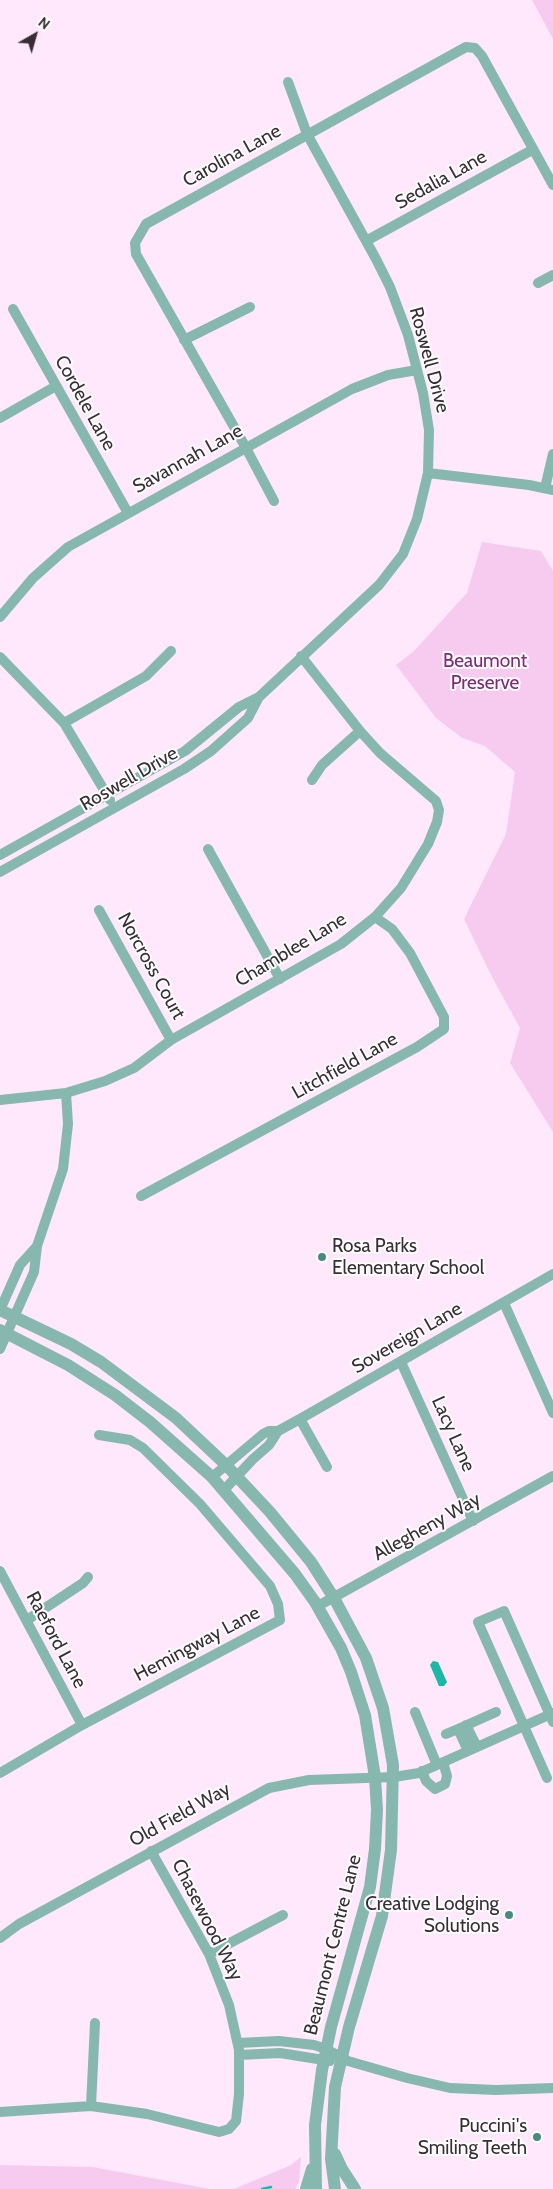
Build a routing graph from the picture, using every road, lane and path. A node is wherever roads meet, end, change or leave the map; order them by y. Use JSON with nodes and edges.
{"nodes":[{"id":1,"x":288,"y":82,"type":"dead end"},
{"id":2,"x":307,"y":134,"type":"junction"},
{"id":3,"x":532,"y":150,"type":"junction"},
{"id":4,"x":553,"y":185,"type":"edge"},
{"id":5,"x":366,"y":241,"type":"junction"},
{"id":6,"x":553,"y":275,"type":"edge"},
{"id":7,"x":538,"y":283,"type":"dead end"},
{"id":8,"x":250,"y":307,"type":"dead end"},
{"id":9,"x":13,"y":309,"type":"dead end"},
{"id":10,"x":184,"y":340,"type":"junction"},
{"id":11,"x":417,"y":370,"type":"junction"},
{"id":12,"x":56,"y":386,"type":"junction"},
{"id":13,"x":0,"y":418,"type":"edge"},
{"id":14,"x":246,"y":448,"type":"junction"},
{"id":15,"x":553,"y":454,"type":"edge"},
{"id":16,"x":428,"y":473,"type":"junction"},
{"id":17,"x":549,"y":489,"type":"edge"},
{"id":18,"x":274,"y":501,"type":"dead end"},
{"id":19,"x":128,"y":513,"type":"junction"},
{"id":20,"x":0,"y":617,"type":"edge"},
{"id":21,"x":171,"y":651,"type":"dead end"},
{"id":22,"x":301,"y":656,"type":"junction"},
{"id":23,"x":0,"y":657,"type":"edge"},
{"id":24,"x":259,"y":696,"type":"junction"},
{"id":25,"x":64,"y":723,"type":"junction"},
{"id":26,"x":360,"y":731,"type":"junction"},
{"id":27,"x":312,"y":780,"type":"dead end"},
{"id":28,"x":107,"y":795,"type":"junction"},
{"id":29,"x":114,"y":808,"type":"junction"},
{"id":30,"x":208,"y":849,"type":"dead end"},
{"id":31,"x":0,"y":855,"type":"edge"},
{"id":32,"x":0,"y":872,"type":"edge"},
{"id":33,"x":99,"y":910,"type":"dead end"},
{"id":34,"x":375,"y":917,"type":"junction"},
{"id":35,"x":280,"y":979,"type":"junction"},
{"id":36,"x":171,"y":1040,"type":"junction"},
{"id":37,"x":66,"y":1093,"type":"junction"},
{"id":38,"x":0,"y":1100,"type":"edge"},
{"id":39,"x":141,"y":1196,"type":"dead end"},
{"id":40,"x":37,"y":1246,"type":"junction"},
{"id":41,"x":553,"y":1274,"type":"edge"},
{"id":42,"x":504,"y":1303,"type":"junction"},
{"id":43,"x":0,"y":1310,"type":"edge"},
{"id":44,"x":14,"y":1317,"type":"junction"},
{"id":45,"x":3,"y":1331,"type":"edge"},
{"id":46,"x":0,"y":1349,"type":"edge"},
{"id":47,"x":401,"y":1362,"type":"junction"},
{"id":48,"x":553,"y":1413,"type":"edge"},
{"id":49,"x":300,"y":1419,"type":"junction"},
{"id":50,"x":278,"y":1431,"type":"junction"},
{"id":51,"x":99,"y":1435,"type":"dead end"},
{"id":52,"x":226,"y":1465,"type":"junction"},
{"id":53,"x":327,"y":1467,"type":"dead end"},
{"id":54,"x":553,"y":1476,"type":"edge"},
{"id":55,"x":212,"y":1477,"type":"junction"},
{"id":56,"x":237,"y":1477,"type":"junction"},
{"id":57,"x":224,"y":1490,"type":"junction"},
{"id":58,"x":473,"y":1521,"type":"junction"},
{"id":59,"x":0,"y":1571,"type":"edge"},
{"id":60,"x":88,"y":1577,"type":"dead end"},
{"id":61,"x":334,"y":1598,"type":"junction"},
{"id":62,"x":318,"y":1606,"type":"junction"},
{"id":63,"x":27,"y":1620,"type":"junction"},
{"id":64,"x":415,"y":1712,"type":"dead end"},
{"id":65,"x":496,"y":1712,"type":"dead end"},
{"id":66,"x":552,"y":1717,"type":"edge"},
{"id":67,"x":525,"y":1725,"type":"junction"},
{"id":68,"x":82,"y":1726,"type":"junction"},
{"id":69,"x":462,"y":1727,"type":"junction"},
{"id":70,"x":446,"y":1734,"type":"dead end"},
{"id":71,"x":473,"y":1749,"type":"junction"},
{"id":72,"x":440,"y":1763,"type":"junction"},
{"id":73,"x":422,"y":1771,"type":"junction"},
{"id":74,"x":0,"y":1773,"type":"edge"},
{"id":75,"x":375,"y":1777,"type":"junction"},
{"id":76,"x":394,"y":1777,"type":"junction"},
{"id":77,"x":547,"y":1778,"type":"dead end"},
{"id":78,"x":152,"y":1851,"type":"junction"},
{"id":79,"x":283,"y":1915,"type":"dead end"},
{"id":80,"x":0,"y":1938,"type":"edge"},
{"id":81,"x":209,"y":1954,"type":"junction"},
{"id":82,"x":95,"y":2023,"type":"dead end"},
{"id":83,"x":238,"y":2043,"type":"junction"},
{"id":84,"x":239,"y":2055,"type":"junction"},
{"id":85,"x":325,"y":2055,"type":"junction"},
{"id":86,"x":341,"y":2059,"type":"junction"},
{"id":87,"x":553,"y":2088,"type":"edge"},
{"id":88,"x":91,"y":2106,"type":"junction"},
{"id":89,"x":0,"y":2112,"type":"edge"},
{"id":90,"x":332,"y":2144,"type":"junction"},
{"id":91,"x":315,"y":2162,"type":"junction"},
{"id":92,"x":306,"y":2189,"type":"edge"},
{"id":93,"x":316,"y":2189,"type":"edge"},
{"id":94,"x":335,"y":2189,"type":"edge"},
{"id":95,"x":355,"y":2189,"type":"edge"}],
"edges":[{"from":1,"to":2,"type":"street","name":"Roswell Drive"},
{"from":2,"to":3,"type":"street","name":"Carolina Lane"},
{"from":2,"to":5,"type":"street","name":"Roswell Drive"},
{"from":2,"to":10,"type":"street","name":"Carolina Lane"},
{"from":3,"to":4,"type":"street","name":"Carolina Lane"},
{"from":3,"to":5,"type":"street","name":"Sedalia Lane"},
{"from":5,"to":11,"type":"street","name":"Roswell Drive"},
{"from":6,"to":7,"type":"street"},
{"from":8,"to":10,"type":"street"},
{"from":9,"to":12,"type":"street","name":"Cordele Lane"},
{"from":10,"to":14,"type":"street","name":"Carolina Lane"},
{"from":11,"to":14,"type":"street","name":"Savannah Lane"},
{"from":11,"to":16,"type":"street","name":"Roswell Drive"},
{"from":12,"to":13,"type":"street"},
{"from":12,"to":19,"type":"street","name":"Cordele Lane"},
{"from":14,"to":18,"type":"street","name":"Carolina Lane"},
{"from":14,"to":19,"type":"street","name":"Savannah Lane"},
{"from":15,"to":17,"type":"street"},
{"from":16,"to":17,"type":"street"},
{"from":16,"to":22,"type":"street","name":"Roswell Drive"},
{"from":19,"to":20,"type":"street","name":"Savannah Lane"},
{"from":21,"to":25,"type":"street"},
{"from":22,"to":24,"type":"street","name":"Roswell Drive"},
{"from":22,"to":26,"type":"street","name":"Chamblee Lane"},
{"from":23,"to":25,"type":"street"},
{"from":24,"to":28,"type":"street","name":"Roswell Drive"},
{"from":24,"to":29,"type":"street","name":"Roswell Drive"},
{"from":25,"to":28,"type":"street"},
{"from":26,"to":27,"type":"street"},
{"from":26,"to":34,"type":"street","name":"Chamblee Lane"},
{"from":28,"to":29,"type":"street"},
{"from":28,"to":31,"type":"street","name":"Roswell Drive"},
{"from":29,"to":32,"type":"street","name":"Roswell Drive"},
{"from":30,"to":35,"type":"street"},
{"from":33,"to":36,"type":"street","name":"Norcross Court"},
{"from":34,"to":35,"type":"street","name":"Chamblee Lane"},
{"from":34,"to":39,"type":"street","name":"Litchfield Lane"},
{"from":35,"to":36,"type":"street","name":"Chamblee Lane"},
{"from":36,"to":37,"type":"street","name":"Chamblee Lane"},
{"from":37,"to":38,"type":"street","name":"Chamblee Lane"},
{"from":37,"to":40,"type":"street"},
{"from":40,"to":43,"type":"street"},
{"from":40,"to":44,"type":"street"},
{"from":41,"to":42,"type":"street","name":"Sovereign Lane"},
{"from":42,"to":47,"type":"street","name":"Sovereign Lane"},
{"from":42,"to":48,"type":"street"},
{"from":43,"to":44,"type":"street","name":"Beaumont Centre Lane"},
{"from":44,"to":45,"type":"street"},
{"from":44,"to":52,"type":"street","name":"Beaumont Centre Lane"},
{"from":45,"to":46,"type":"street"},
{"from":45,"to":55,"type":"street","name":"Beaumont Centre Lane"},
{"from":47,"to":49,"type":"street","name":"Sovereign Lane"},
{"from":47,"to":58,"type":"street","name":"Lacy Lane"},
{"from":49,"to":50,"type":"street","name":"Sovereign Lane"},
{"from":49,"to":53,"type":"street"},
{"from":50,"to":52,"type":"street","name":"Sovereign Lane"},
{"from":50,"to":56,"type":"street","name":"Sovereign Lane"},
{"from":51,"to":68,"type":"street","name":"Hemingway Lane"},
{"from":52,"to":55,"type":"street","name":"Sovereign Lane"},
{"from":52,"to":56,"type":"street","name":"Beaumont Centre Lane"},
{"from":54,"to":58,"type":"street","name":"Allegheny Way"},
{"from":55,"to":57,"type":"street","name":"Beaumont Centre Lane"},
{"from":56,"to":57,"type":"street","name":"Sovereign Lane"},
{"from":56,"to":61,"type":"street","name":"Beaumont Centre Lane"},
{"from":57,"to":62,"type":"street","name":"Beaumont Centre Lane"},
{"from":58,"to":61,"type":"street","name":"Allegheny Way"},
{"from":59,"to":63,"type":"street","name":"Raeford Lane"},
{"from":60,"to":63,"type":"street"},
{"from":61,"to":62,"type":"street","name":"Allegheny Way"},
{"from":61,"to":76,"type":"street","name":"Beaumont Centre Lane"},
{"from":62,"to":75,"type":"street","name":"Beaumont Centre Lane"},
{"from":63,"to":68,"type":"street","name":"Raeford Lane"},
{"from":64,"to":72,"type":"street"},
{"from":65,"to":69,"type":"street"},
{"from":66,"to":67,"type":"street"},
{"from":66,"to":67,"type":"street"},
{"from":67,"to":71,"type":"street"},
{"from":67,"to":77,"type":"street"},
{"from":68,"to":74,"type":"street","name":"Hemingway Lane"},
{"from":69,"to":70,"type":"street"},
{"from":69,"to":71,"type":"street"},
{"from":71,"to":72,"type":"street"},
{"from":72,"to":73,"type":"street"},
{"from":72,"to":73,"type":"street"},
{"from":73,"to":76,"type":"street","name":"Old Field Way"},
{"from":75,"to":76,"type":"street","name":"Old Field Way"},
{"from":75,"to":78,"type":"street","name":"Old Field Way"},
{"from":75,"to":85,"type":"street","name":"Beaumont Centre Lane"},
{"from":76,"to":86,"type":"street","name":"Beaumont Centre Lane"},
{"from":78,"to":80,"type":"street","name":"Old Field Way"},
{"from":78,"to":81,"type":"street","name":"Chasewood Way"},
{"from":79,"to":81,"type":"street"},
{"from":81,"to":83,"type":"street","name":"Chasewood Way"},
{"from":82,"to":88,"type":"street"},
{"from":83,"to":84,"type":"street","name":"Chasewood Way"},
{"from":83,"to":85,"type":"street"},
{"from":84,"to":85,"type":"street"},
{"from":84,"to":88,"type":"street","name":"Chasewood Way"},
{"from":85,"to":86,"type":"street"},
{"from":85,"to":91,"type":"street","name":"Beaumont Centre Lane"},
{"from":86,"to":87,"type":"street"},
{"from":86,"to":90,"type":"street","name":"Beaumont Centre Lane"},
{"from":88,"to":89,"type":"street","name":"Chasewood Way"},
{"from":90,"to":94,"type":"street","name":"Beaumont Centre Lane"},
{"from":90,"to":95,"type":"street"},
{"from":91,"to":92,"type":"street"},
{"from":91,"to":93,"type":"street","name":"Beaumont Centre Lane"}]}
